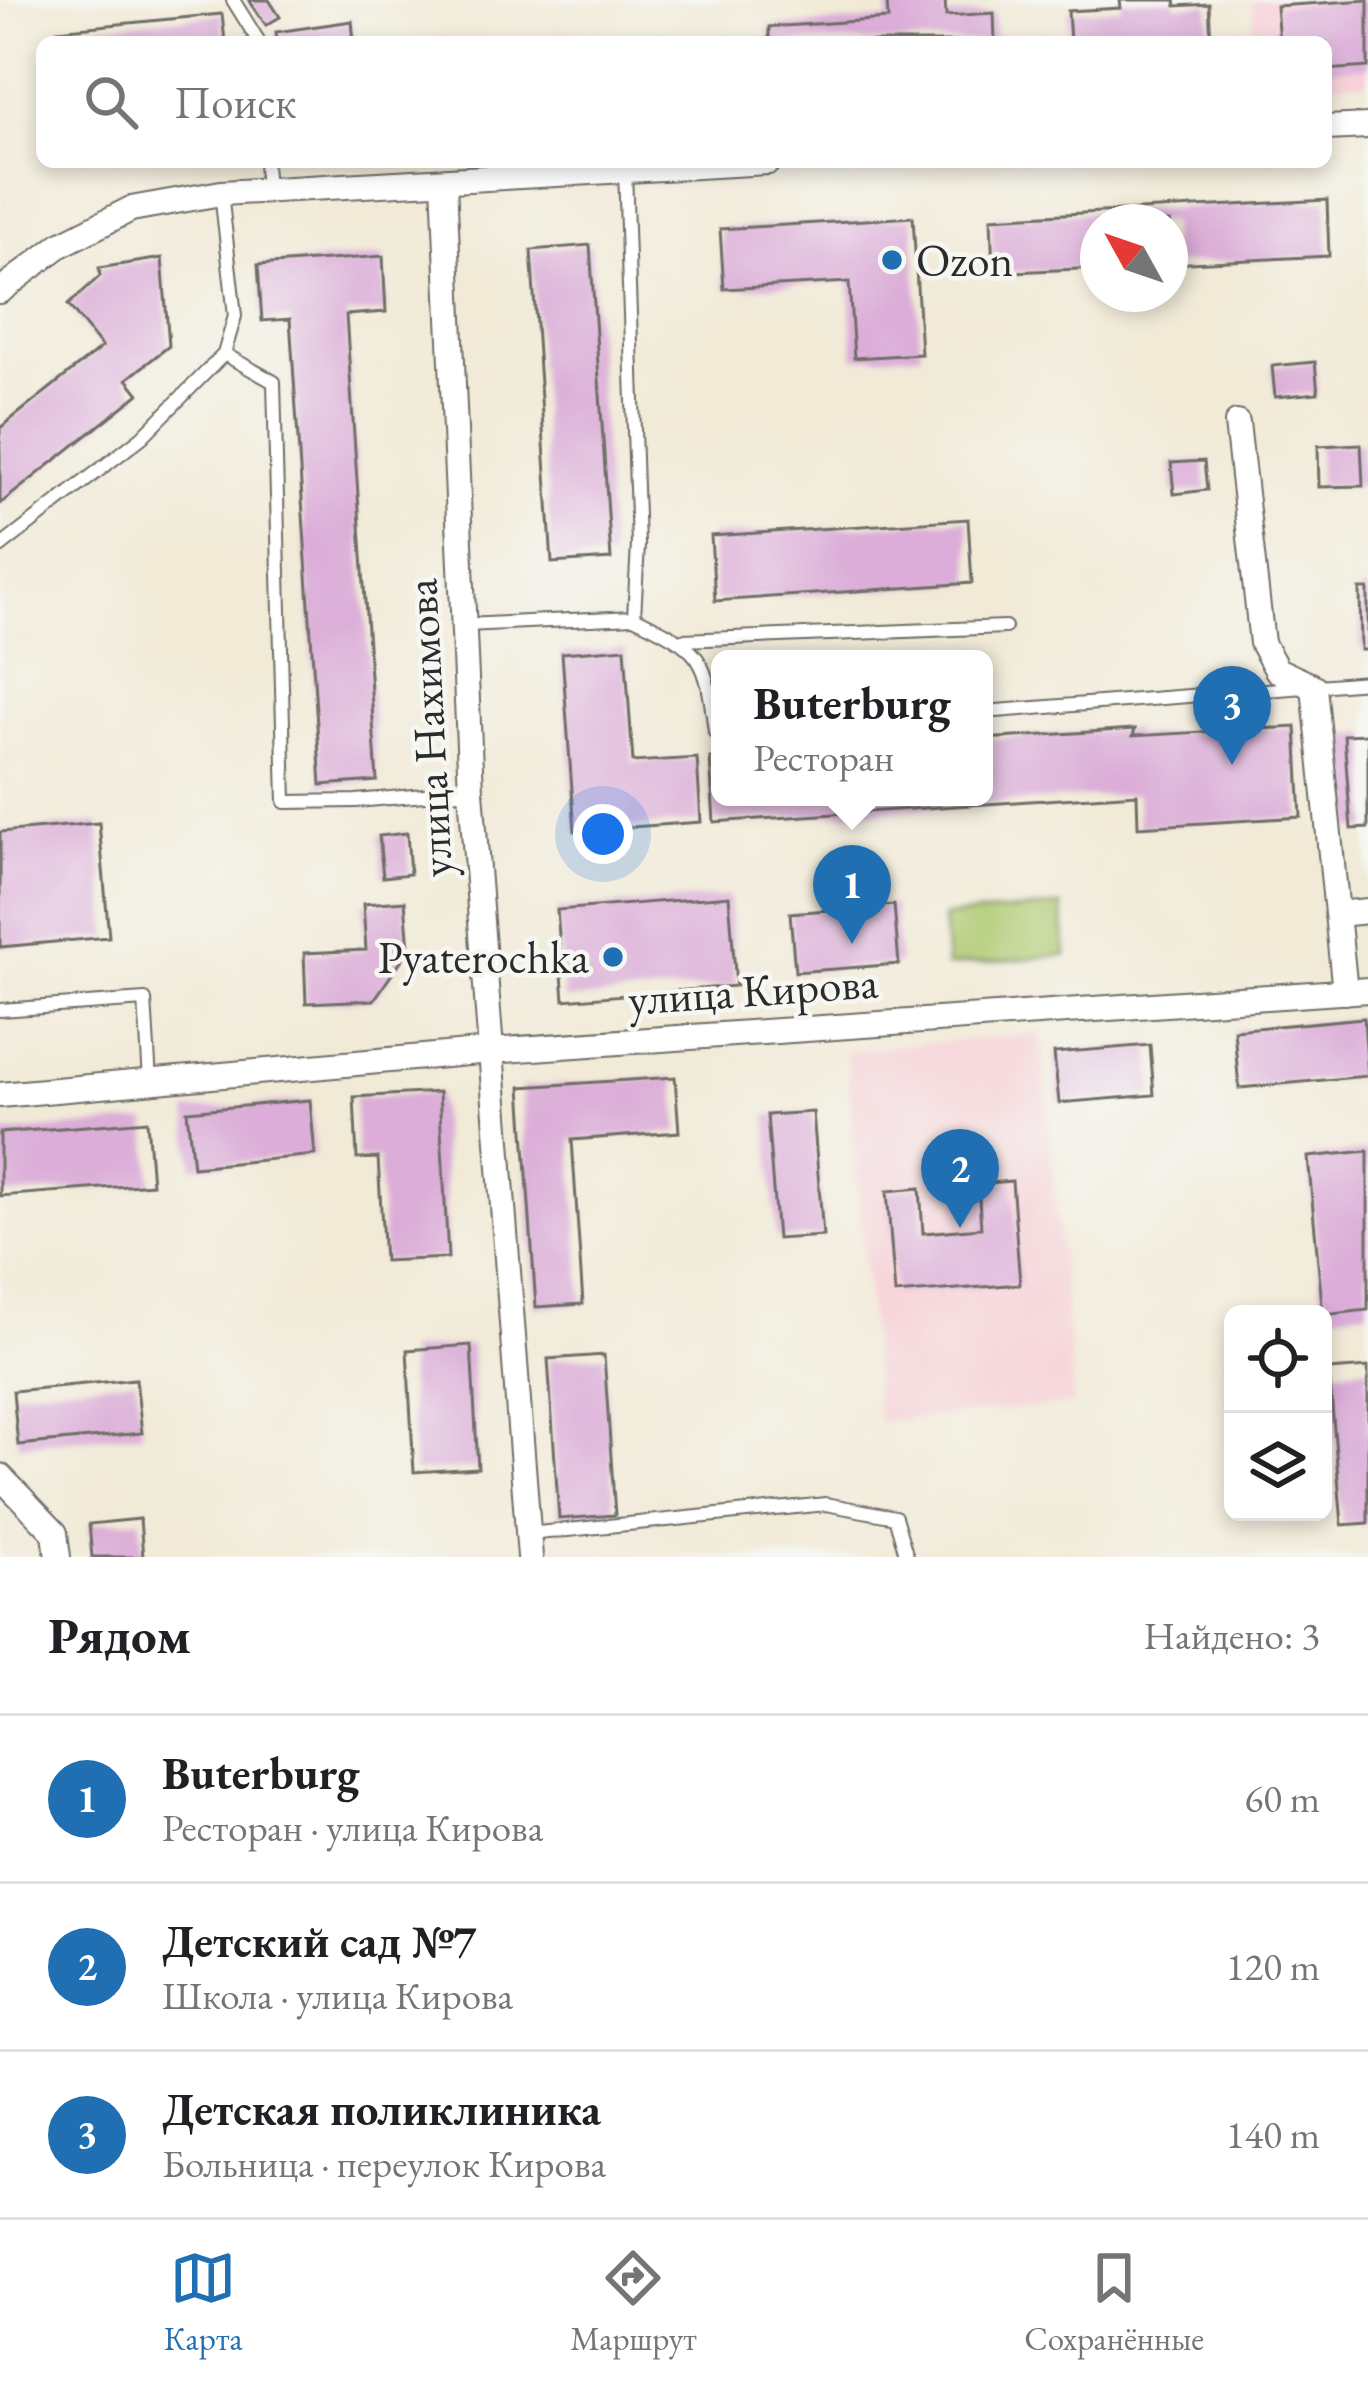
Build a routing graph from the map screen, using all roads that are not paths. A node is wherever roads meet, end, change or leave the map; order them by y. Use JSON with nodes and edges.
{"nodes":[{"id":1,"x":233,"y":0,"type":"edge"},
{"id":2,"x":255,"y":36,"type":"edge"},
{"id":3,"x":1368,"y":126,"type":"edge"},
{"id":4,"x":1332,"y":128,"type":"edge"},
{"id":5,"x":266,"y":168,"type":"edge"},
{"id":6,"x":673,"y":168,"type":"edge"},
{"id":7,"x":625,"y":171,"type":"junction"},
{"id":8,"x":444,"y":182,"type":"junction"},
{"id":9,"x":221,"y":193,"type":"junction"},
{"id":10,"x":267,"y":193,"type":"junction"},
{"id":11,"x":0,"y":291,"type":"edge"},
{"id":12,"x":224,"y":354,"type":"junction"},
{"id":13,"x":1237,"y":423,"type":"dead end"},
{"id":14,"x":0,"y":547,"type":"edge"},
{"id":15,"x":634,"y":617,"type":"junction"},
{"id":16,"x":465,"y":625,"type":"junction"},
{"id":17,"x":1005,"y":627,"type":"dead end"},
{"id":18,"x":682,"y":640,"type":"junction"},
{"id":19,"x":1368,"y":682,"type":"edge"},
{"id":20,"x":1313,"y":687,"type":"junction"},
{"id":21,"x":711,"y":701,"type":"edge"},
{"id":22,"x":993,"y":711,"type":"edge"},
{"id":23,"x":471,"y":791,"type":"junction"},
{"id":24,"x":1368,"y":911,"type":"edge"},
{"id":25,"x":1338,"y":914,"type":"junction"},
{"id":26,"x":1356,"y":991,"type":"edge"},
{"id":27,"x":0,"y":1010,"type":"edge"},
{"id":28,"x":490,"y":1051,"type":"junction"},
{"id":29,"x":150,"y":1082,"type":"junction"},
{"id":30,"x":0,"y":1095,"type":"edge"},
{"id":31,"x":0,"y":1476,"type":"edge"},
{"id":32,"x":529,"y":1546,"type":"edge"},
{"id":33,"x":58,"y":1557,"type":"edge"},
{"id":34,"x":907,"y":1557,"type":"edge"}],
"edges":[{"from":1,"to":2,"type":"lane"},
{"from":3,"to":4,"type":"street"},
{"from":5,"to":10,"type":"lane"},
{"from":6,"to":7,"type":"street"},
{"from":7,"to":8,"type":"street"},
{"from":7,"to":15,"type":"lane"},
{"from":8,"to":10,"type":"street"},
{"from":8,"to":16,"type":"street","name":"улица Нахимова"},
{"from":9,"to":10,"type":"street"},
{"from":9,"to":11,"type":"street"},
{"from":9,"to":12,"type":"lane"},
{"from":12,"to":14,"type":"lane"},
{"from":12,"to":23,"type":"lane"},
{"from":13,"to":20,"type":"street"},
{"from":15,"to":16,"type":"lane"},
{"from":15,"to":18,"type":"lane"},
{"from":16,"to":23,"type":"street","name":"улица Нахимова"},
{"from":17,"to":18,"type":"lane"},
{"from":18,"to":21,"type":"lane"},
{"from":19,"to":20,"type":"lane"},
{"from":20,"to":22,"type":"lane"},
{"from":20,"to":25,"type":"street"},
{"from":23,"to":28,"type":"street","name":"улица Нахимова"},
{"from":24,"to":25,"type":"street"},
{"from":25,"to":26,"type":"street"},
{"from":26,"to":28,"type":"street","name":"улица Кирова"},
{"from":27,"to":29,"type":"lane"},
{"from":28,"to":29,"type":"street","name":"улица Кирова"},
{"from":28,"to":32,"type":"street","name":"улица Нахимова"},
{"from":29,"to":30,"type":"street","name":"улица Кирова"},
{"from":31,"to":33,"type":"street"},
{"from":32,"to":34,"type":"lane"}]}
